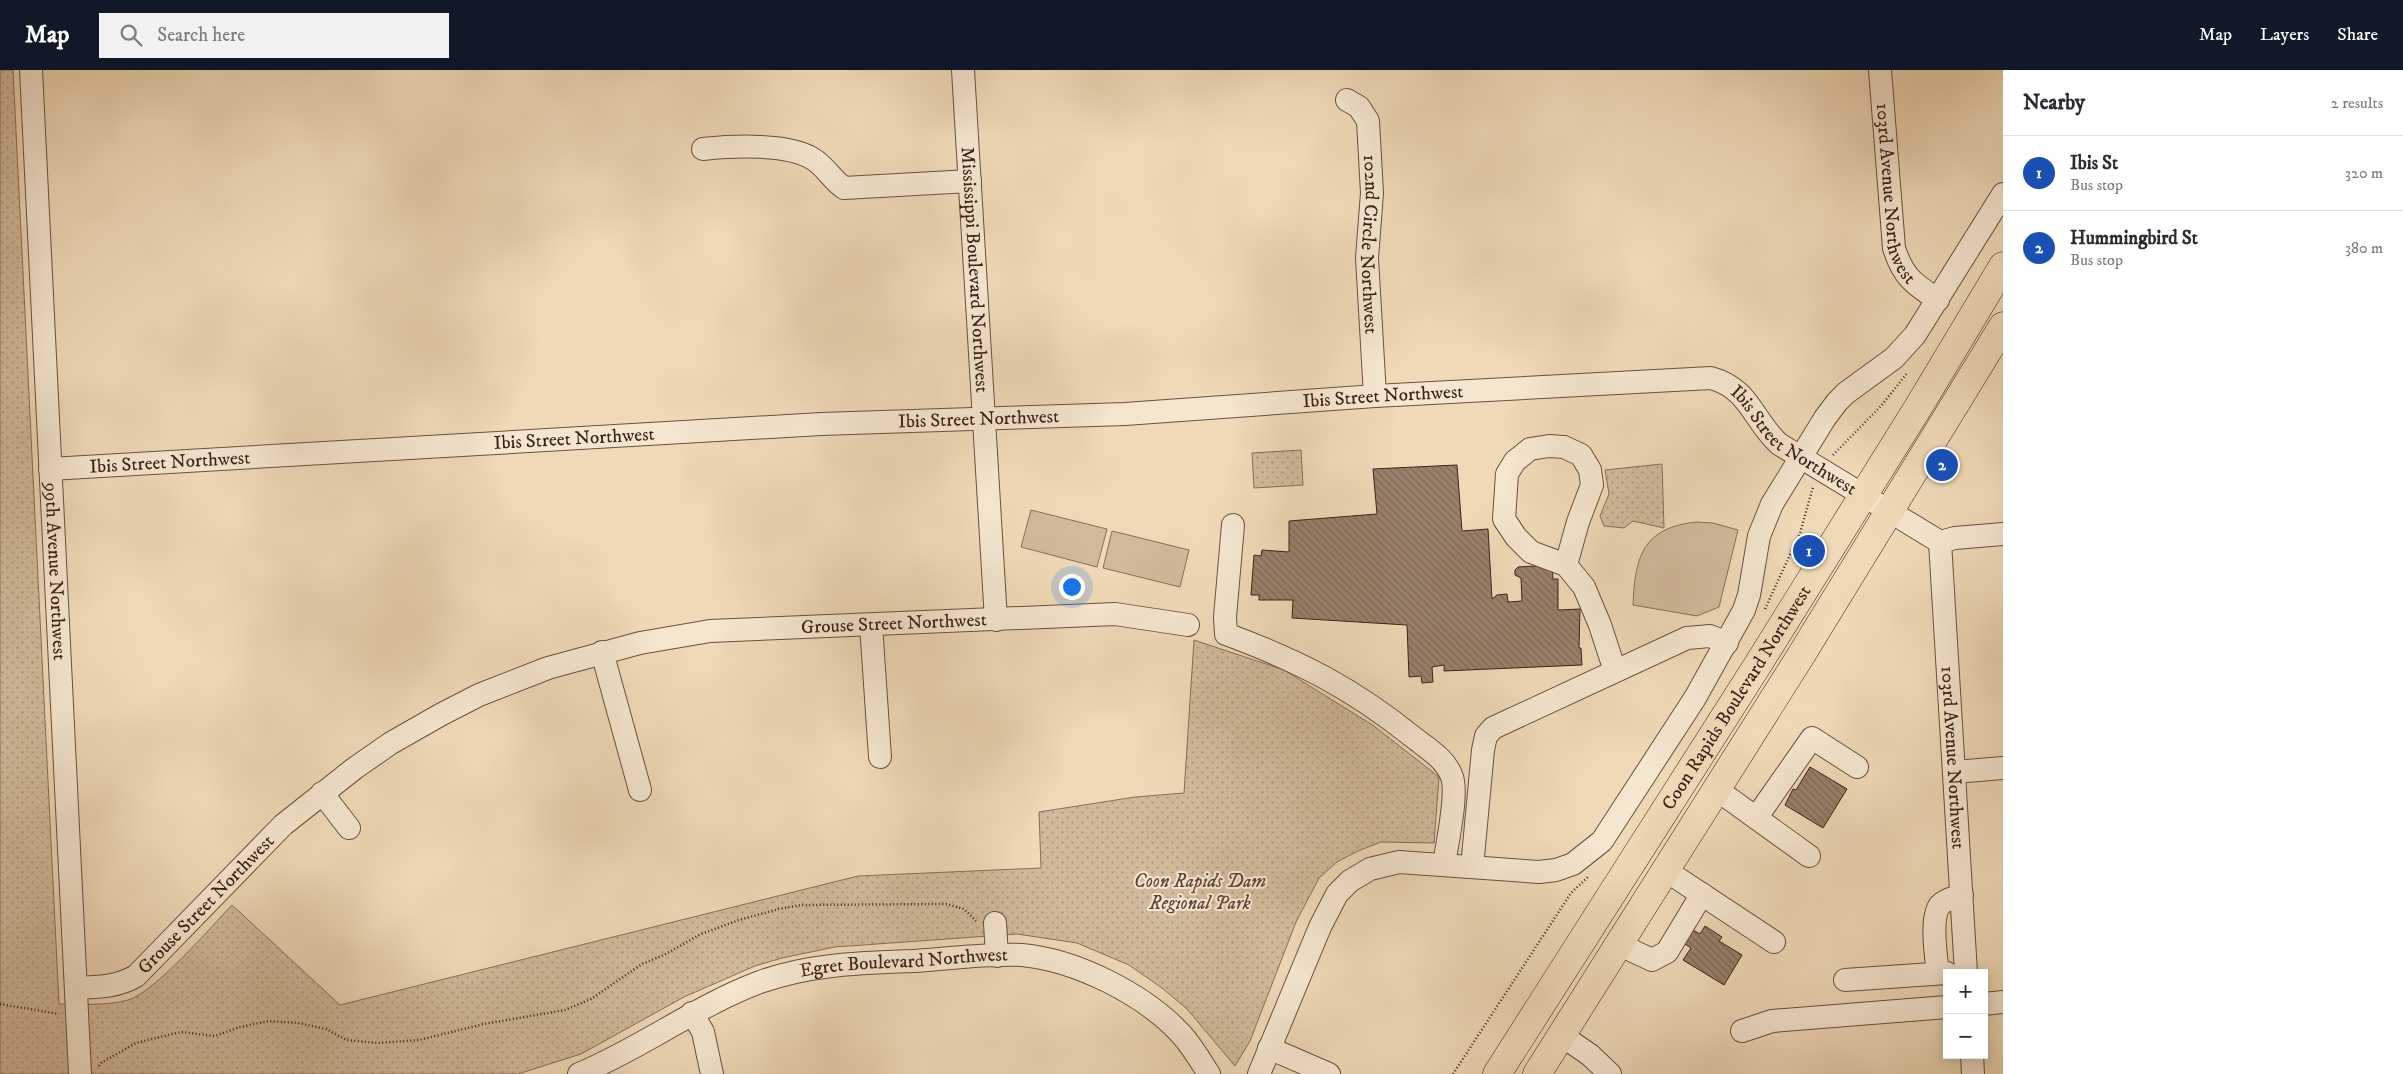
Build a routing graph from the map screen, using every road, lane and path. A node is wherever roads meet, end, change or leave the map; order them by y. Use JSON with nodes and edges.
{"nodes":[{"id":1,"x":31,"y":70,"type":"edge"},
{"id":2,"x":963,"y":70,"type":"edge"},
{"id":3,"x":1880,"y":70,"type":"edge"},
{"id":4,"x":1347,"y":100,"type":"dead end"},
{"id":5,"x":703,"y":149,"type":"dead end"},
{"id":6,"x":970,"y":181,"type":"junction"},
{"id":7,"x":2003,"y":194,"type":"edge"},
{"id":8,"x":2003,"y":266,"type":"edge"},
{"id":9,"x":1938,"y":300,"type":"junction"},
{"id":10,"x":2003,"y":326,"type":"edge"},
{"id":11,"x":2003,"y":350,"type":"edge"},
{"id":12,"x":1375,"y":396,"type":"junction"},
{"id":13,"x":986,"y":420,"type":"junction"},
{"id":14,"x":1942,"y":429,"type":"junction"},
{"id":15,"x":1801,"y":458,"type":"junction"},
{"id":16,"x":50,"y":469,"type":"junction"},
{"id":17,"x":1863,"y":496,"type":"junction"},
{"id":18,"x":1890,"y":512,"type":"junction"},
{"id":19,"x":1233,"y":525,"type":"dead end"},
{"id":20,"x":2003,"y":534,"type":"edge"},
{"id":21,"x":1940,"y":542,"type":"junction"},
{"id":22,"x":1566,"y":565,"type":"junction"},
{"id":23,"x":996,"y":620,"type":"junction"},
{"id":24,"x":871,"y":625,"type":"junction"},
{"id":25,"x":1188,"y":625,"type":"dead end"},
{"id":26,"x":1727,"y":643,"type":"junction"},
{"id":27,"x":602,"y":652,"type":"junction"},
{"id":28,"x":1615,"y":671,"type":"junction"},
{"id":29,"x":880,"y":757,"type":"dead end"},
{"id":30,"x":1857,"y":767,"type":"dead end"},
{"id":31,"x":2003,"y":768,"type":"edge"},
{"id":32,"x":1955,"y":772,"type":"junction"},
{"id":33,"x":640,"y":790,"type":"dead end"},
{"id":34,"x":1716,"y":790,"type":"junction"},
{"id":35,"x":322,"y":792,"type":"junction"},
{"id":36,"x":1756,"y":818,"type":"junction"},
{"id":37,"x":349,"y":828,"type":"dead end"},
{"id":38,"x":1808,"y":856,"type":"dead end"},
{"id":39,"x":1444,"y":864,"type":"junction"},
{"id":40,"x":1472,"y":867,"type":"junction"},
{"id":41,"x":1665,"y":870,"type":"junction"},
{"id":42,"x":1702,"y":894,"type":"junction"},
{"id":43,"x":1962,"y":895,"type":"junction"},
{"id":44,"x":997,"y":939,"type":"junction"},
{"id":45,"x":1774,"y":942,"type":"dead end"},
{"id":46,"x":1618,"y":944,"type":"junction"},
{"id":47,"x":1944,"y":969,"type":"edge"},
{"id":48,"x":1966,"y":969,"type":"edge"},
{"id":49,"x":1943,"y":973,"type":"edge"},
{"id":50,"x":1845,"y":980,"type":"dead end"},
{"id":51,"x":77,"y":988,"type":"junction"},
{"id":52,"x":2003,"y":1002,"type":"edge"},
{"id":53,"x":0,"y":1004,"type":"edge"},
{"id":54,"x":1988,"y":1004,"type":"edge"},
{"id":55,"x":1943,"y":1007,"type":"edge"},
{"id":56,"x":692,"y":1013,"type":"junction"},
{"id":57,"x":78,"y":1016,"type":"junction"},
{"id":58,"x":1742,"y":1031,"type":"dead end"},
{"id":59,"x":1561,"y":1035,"type":"junction"},
{"id":60,"x":1269,"y":1048,"type":"junction"},
{"id":61,"x":1972,"y":1059,"type":"edge"},
{"id":62,"x":88,"y":1074,"type":"edge"},
{"id":63,"x":579,"y":1074,"type":"edge"},
{"id":64,"x":712,"y":1074,"type":"edge"},
{"id":65,"x":1209,"y":1074,"type":"edge"},
{"id":66,"x":1259,"y":1074,"type":"edge"},
{"id":67,"x":1329,"y":1074,"type":"edge"},
{"id":68,"x":1497,"y":1074,"type":"edge"},
{"id":69,"x":1537,"y":1074,"type":"edge"},
{"id":70,"x":1610,"y":1074,"type":"edge"},
{"id":71,"x":1973,"y":1074,"type":"edge"}],
"edges":[{"from":1,"to":16,"type":"street","name":"99th Avenue Northwest"},
{"from":2,"to":6,"type":"street","name":"Mississippi Boulevard Northwest"},
{"from":3,"to":9,"type":"street","name":"103rd Avenue Northwest"},
{"from":4,"to":12,"type":"street","name":"102nd Circle Northwest"},
{"from":5,"to":6,"type":"street"},
{"from":6,"to":13,"type":"street","name":"Mississippi Boulevard Northwest"},
{"from":7,"to":9,"type":"street"},
{"from":8,"to":17,"type":"main road","name":"Coon Rapids Boulevard Northwest"},
{"from":9,"to":15,"type":"street"},
{"from":10,"to":14,"type":"main road","name":"Coon Rapids Boulevard Northwest"},
{"from":11,"to":14,"type":"main road"},
{"from":12,"to":13,"type":"street","name":"Ibis Street Northwest"},
{"from":12,"to":15,"type":"street","name":"Ibis Street Northwest"},
{"from":13,"to":16,"type":"street","name":"Ibis Street Northwest"},
{"from":13,"to":23,"type":"street","name":"Mississippi Boulevard Northwest"},
{"from":14,"to":18,"type":"main road","name":"Coon Rapids Boulevard Northwest"},
{"from":15,"to":17,"type":"street","name":"Ibis Street Northwest"},
{"from":15,"to":26,"type":"street"},
{"from":16,"to":51,"type":"street","name":"99th Avenue Northwest"},
{"from":17,"to":18,"type":"street","name":"Ibis Street Northwest"},
{"from":17,"to":68,"type":"main road","name":"Coon Rapids Boulevard Northwest"},
{"from":18,"to":21,"type":"street","name":"Ibis Street Northwest"},
{"from":18,"to":34,"type":"main road","name":"Coon Rapids Boulevard Northwest"},
{"from":19,"to":39,"type":"street"},
{"from":20,"to":21,"type":"street"},
{"from":21,"to":32,"type":"street","name":"103rd Avenue Northwest"},
{"from":22,"to":22,"type":"street"},
{"from":22,"to":28,"type":"street"},
{"from":23,"to":24,"type":"street","name":"Grouse Street Northwest"},
{"from":23,"to":25,"type":"street","name":"Grouse Street Northwest"},
{"from":24,"to":27,"type":"street","name":"Grouse Street Northwest"},
{"from":24,"to":29,"type":"street"},
{"from":26,"to":28,"type":"street"},
{"from":26,"to":40,"type":"street"},
{"from":27,"to":33,"type":"street"},
{"from":27,"to":35,"type":"street","name":"Grouse Street Northwest"},
{"from":28,"to":40,"type":"street"},
{"from":30,"to":36,"type":"street"},
{"from":31,"to":32,"type":"street"},
{"from":32,"to":43,"type":"street","name":"103rd Avenue Northwest"},
{"from":34,"to":36,"type":"street"},
{"from":34,"to":41,"type":"main road","name":"Coon Rapids Boulevard Northwest"},
{"from":35,"to":37,"type":"street"},
{"from":35,"to":51,"type":"street","name":"Grouse Street Northwest"},
{"from":36,"to":38,"type":"street"},
{"from":39,"to":40,"type":"street"},
{"from":39,"to":60,"type":"street"},
{"from":41,"to":42,"type":"street"},
{"from":41,"to":46,"type":"main road","name":"Coon Rapids Boulevard Northwest"},
{"from":42,"to":45,"type":"street"},
{"from":42,"to":46,"type":"street"},
{"from":43,"to":47,"type":"street"},
{"from":43,"to":48,"type":"street","name":"103rd Avenue Northwest"},
{"from":44,"to":56,"type":"street","name":"Egret Boulevard Northwest"},
{"from":44,"to":62,"type":"path"},
{"from":44,"to":65,"type":"street","name":"Egret Boulevard Northwest"},
{"from":46,"to":59,"type":"main road","name":"Coon Rapids Boulevard Northwest"},
{"from":49,"to":50,"type":"street"},
{"from":51,"to":57,"type":"street","name":"99th Avenue Northwest"},
{"from":52,"to":54,"type":"street"},
{"from":53,"to":57,"type":"path"},
{"from":55,"to":58,"type":"street"},
{"from":56,"to":63,"type":"street","name":"Egret Boulevard Northwest"},
{"from":56,"to":64,"type":"street"},
{"from":57,"to":62,"type":"street","name":"99th Avenue Northwest"},
{"from":59,"to":69,"type":"main road","name":"Coon Rapids Boulevard Northwest"},
{"from":59,"to":70,"type":"street"},
{"from":60,"to":66,"type":"street"},
{"from":60,"to":67,"type":"street"},
{"from":61,"to":71,"type":"street"}]}
